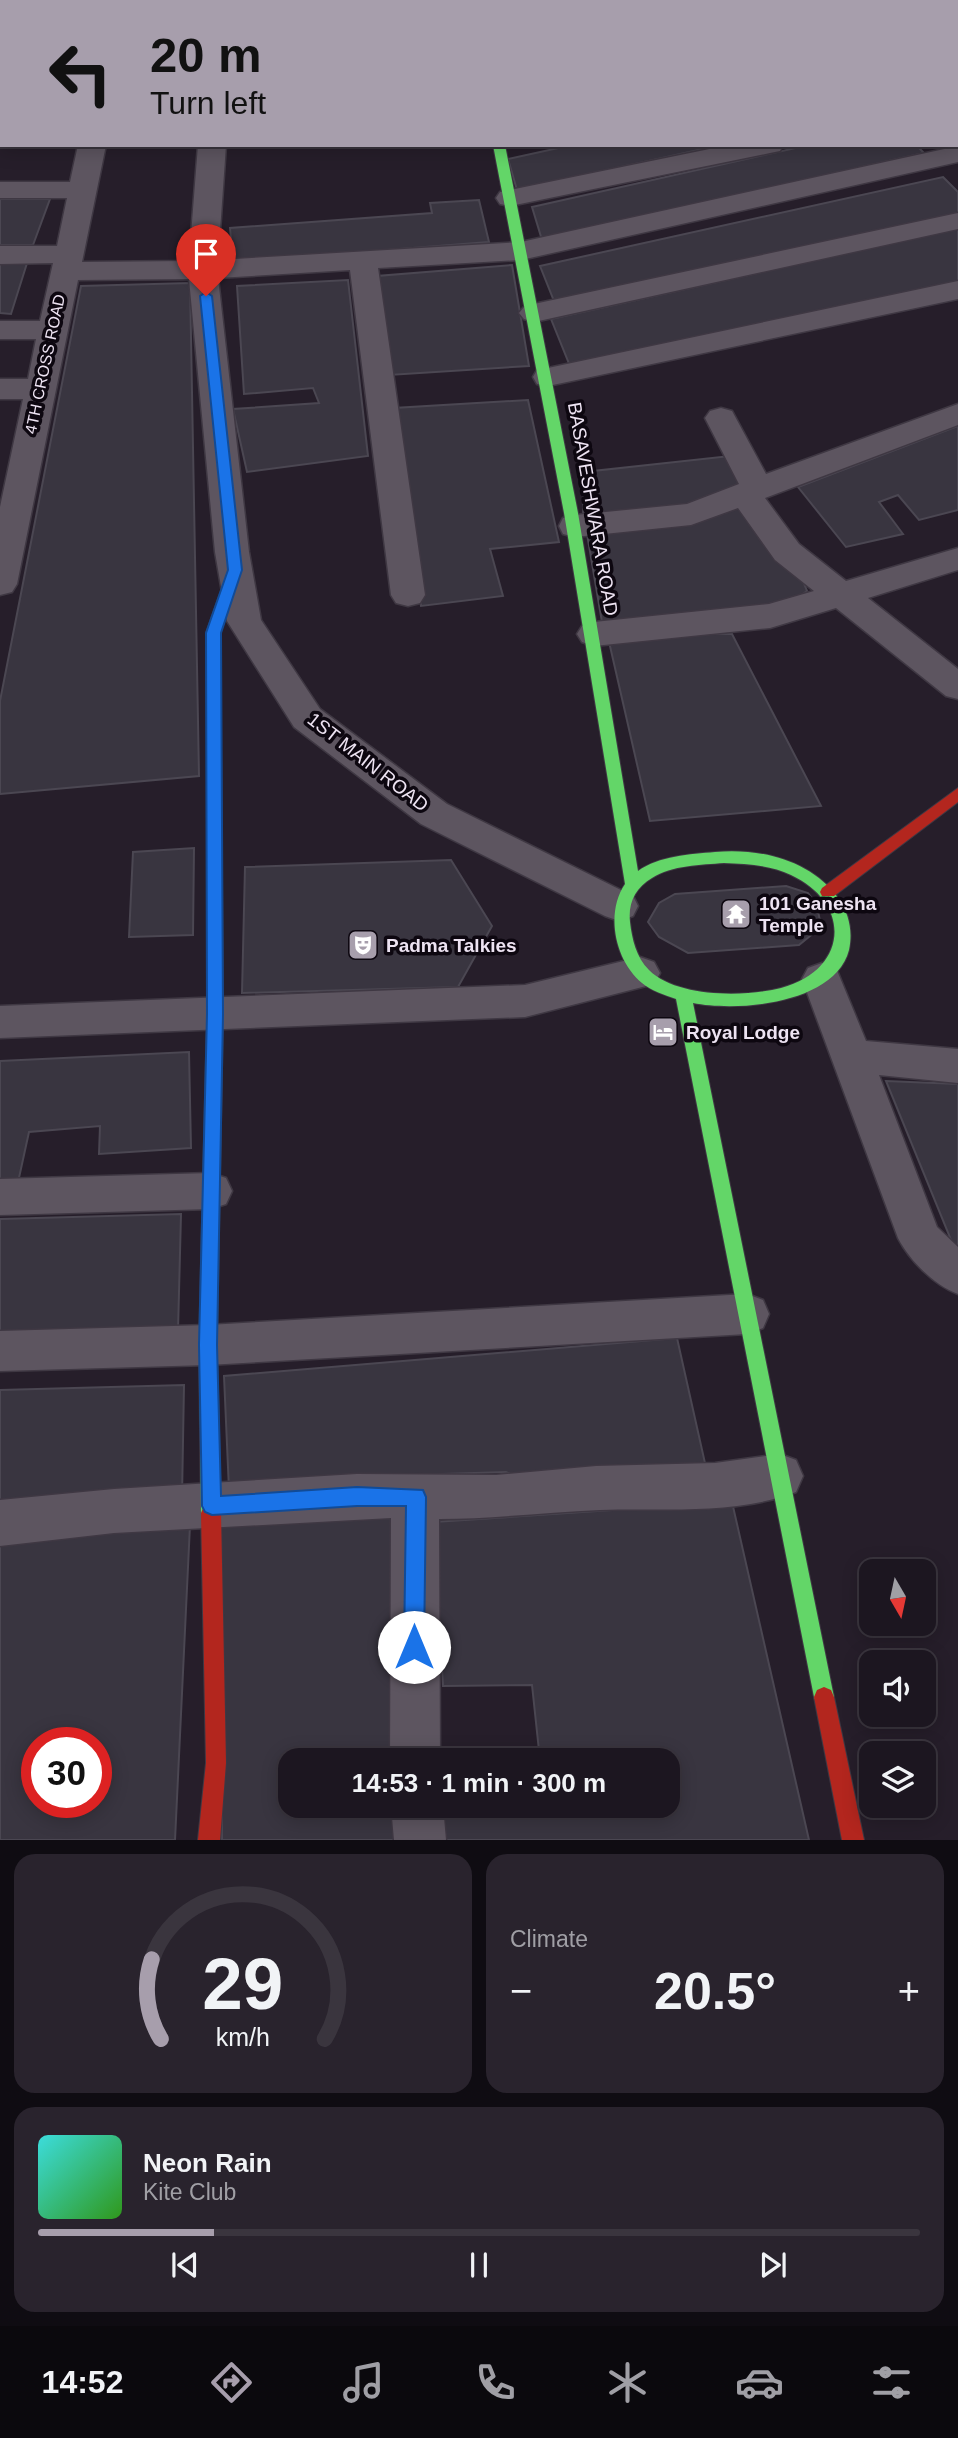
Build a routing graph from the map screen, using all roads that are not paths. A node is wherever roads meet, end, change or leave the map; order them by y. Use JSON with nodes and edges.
{"nodes":[{"id":1,"x":92,"y":147,"type":"edge"},
{"id":2,"x":212,"y":147,"type":"edge"},
{"id":3,"x":499,"y":147,"type":"edge"},
{"id":4,"x":760,"y":147,"type":"edge"},
{"id":5,"x":950,"y":155,"type":"edge"},
{"id":6,"x":0,"y":190,"type":"edge"},
{"id":7,"x":83,"y":190,"type":"junction"},
{"id":8,"x":510,"y":198,"type":"junction"},
{"id":9,"x":958,"y":221,"type":"edge"},
{"id":10,"x":522,"y":251,"type":"junction"},
{"id":11,"x":0,"y":255,"type":"edge"},
{"id":12,"x":363,"y":261,"type":"junction"},
{"id":13,"x":67,"y":263,"type":"junction"},
{"id":14,"x":203,"y":270,"type":"junction"},
{"id":15,"x":958,"y":290,"type":"edge"},
{"id":16,"x":534,"y":313,"type":"junction"},
{"id":17,"x":0,"y":330,"type":"edge"},
{"id":18,"x":52,"y":330,"type":"junction"},
{"id":19,"x":548,"y":377,"type":"junction"},
{"id":20,"x":0,"y":389,"type":"edge"},
{"id":21,"x":39,"y":389,"type":"junction"},
{"id":22,"x":958,"y":414,"type":"edge"},
{"id":23,"x":721,"y":418,"type":"dead end"},
{"id":24,"x":11,"y":466,"type":"edge"},
{"id":25,"x":751,"y":492,"type":"junction"},
{"id":26,"x":575,"y":526,"type":"junction"},
{"id":27,"x":956,"y":561,"type":"edge"},
{"id":28,"x":235,"y":570,"type":"junction"},
{"id":29,"x":0,"y":584,"type":"edge"},
{"id":30,"x":838,"y":594,"type":"junction"},
{"id":31,"x":408,"y":595,"type":"dead end"},
{"id":32,"x":594,"y":634,"type":"junction"},
{"id":33,"x":958,"y":687,"type":"edge"},
{"id":34,"x":958,"y":794,"type":"edge"},
{"id":35,"x":828,"y":892,"type":"junction"},
{"id":36,"x":626,"y":895,"type":"junction"},
{"id":37,"x":640,"y":972,"type":"junction"},
{"id":38,"x":822,"y":979,"type":"junction"},
{"id":39,"x":684,"y":996,"type":"junction"},
{"id":40,"x":215,"y":1014,"type":"junction"},
{"id":41,"x":0,"y":1023,"type":"edge"},
{"id":42,"x":850,"y":1056,"type":"junction"},
{"id":43,"x":958,"y":1066,"type":"edge"},
{"id":44,"x":211,"y":1191,"type":"junction"},
{"id":45,"x":0,"y":1197,"type":"edge"},
{"id":46,"x":958,"y":1275,"type":"edge"},
{"id":47,"x":747,"y":1314,"type":"junction"},
{"id":48,"x":208,"y":1345,"type":"junction"},
{"id":49,"x":0,"y":1351,"type":"edge"},
{"id":50,"x":780,"y":1476,"type":"junction"},
{"id":51,"x":416,"y":1497,"type":"junction"},
{"id":52,"x":212,"y":1506,"type":"junction"},
{"id":53,"x":0,"y":1523,"type":"edge"},
{"id":54,"x":415,"y":1748,"type":"edge"},
{"id":55,"x":418,"y":1818,"type":"edge"},
{"id":56,"x":209,"y":1839,"type":"edge"},
{"id":57,"x":420,"y":1839,"type":"edge"},
{"id":58,"x":853,"y":1839,"type":"edge"}],
"edges":[{"from":1,"to":7,"type":"street","name":"4TH CROSS ROAD"},
{"from":2,"to":14,"type":"street","name":"1ST MAIN ROAD"},
{"from":3,"to":8,"type":"street","name":"BASAVESHWARA ROAD"},
{"from":4,"to":8,"type":"street"},
{"from":5,"to":10,"type":"street"},
{"from":6,"to":7,"type":"street"},
{"from":7,"to":13,"type":"street","name":"4TH CROSS ROAD"},
{"from":8,"to":10,"type":"street","name":"BASAVESHWARA ROAD"},
{"from":9,"to":16,"type":"street"},
{"from":10,"to":12,"type":"street"},
{"from":10,"to":16,"type":"street","name":"BASAVESHWARA ROAD"},
{"from":11,"to":13,"type":"street"},
{"from":12,"to":14,"type":"street"},
{"from":12,"to":31,"type":"street"},
{"from":13,"to":14,"type":"street"},
{"from":13,"to":18,"type":"street","name":"4TH CROSS ROAD"},
{"from":14,"to":28,"type":"street","name":"1ST MAIN ROAD"},
{"from":15,"to":19,"type":"street"},
{"from":16,"to":19,"type":"street","name":"BASAVESHWARA ROAD"},
{"from":17,"to":18,"type":"street"},
{"from":18,"to":21,"type":"street","name":"4TH CROSS ROAD"},
{"from":19,"to":26,"type":"street","name":"BASAVESHWARA ROAD"},
{"from":20,"to":21,"type":"street"},
{"from":21,"to":24,"type":"street","name":"4TH CROSS ROAD"},
{"from":22,"to":25,"type":"street"},
{"from":23,"to":25,"type":"street"},
{"from":24,"to":29,"type":"street","name":"4TH CROSS ROAD"},
{"from":25,"to":26,"type":"street"},
{"from":25,"to":30,"type":"street"},
{"from":26,"to":32,"type":"street","name":"BASAVESHWARA ROAD"},
{"from":27,"to":30,"type":"street"},
{"from":28,"to":36,"type":"street","name":"1ST MAIN ROAD"},
{"from":28,"to":40,"type":"street"},
{"from":30,"to":32,"type":"street"},
{"from":30,"to":33,"type":"street"},
{"from":32,"to":36,"type":"street","name":"BASAVESHWARA ROAD"},
{"from":34,"to":35,"type":"street"},
{"from":35,"to":36,"type":"street"},
{"from":35,"to":38,"type":"street"},
{"from":36,"to":37,"type":"street"},
{"from":37,"to":39,"type":"street"},
{"from":37,"to":40,"type":"street"},
{"from":38,"to":39,"type":"street"},
{"from":38,"to":42,"type":"street"},
{"from":39,"to":47,"type":"street"},
{"from":40,"to":41,"type":"street"},
{"from":40,"to":44,"type":"street"},
{"from":42,"to":43,"type":"street"},
{"from":42,"to":46,"type":"street"},
{"from":44,"to":45,"type":"street"},
{"from":44,"to":48,"type":"street"},
{"from":47,"to":48,"type":"street"},
{"from":47,"to":50,"type":"street"},
{"from":48,"to":49,"type":"street"},
{"from":48,"to":52,"type":"street"},
{"from":50,"to":51,"type":"street"},
{"from":50,"to":58,"type":"street"},
{"from":51,"to":52,"type":"street"},
{"from":51,"to":54,"type":"street"},
{"from":52,"to":53,"type":"street"},
{"from":52,"to":56,"type":"street"},
{"from":55,"to":57,"type":"street"}]}
